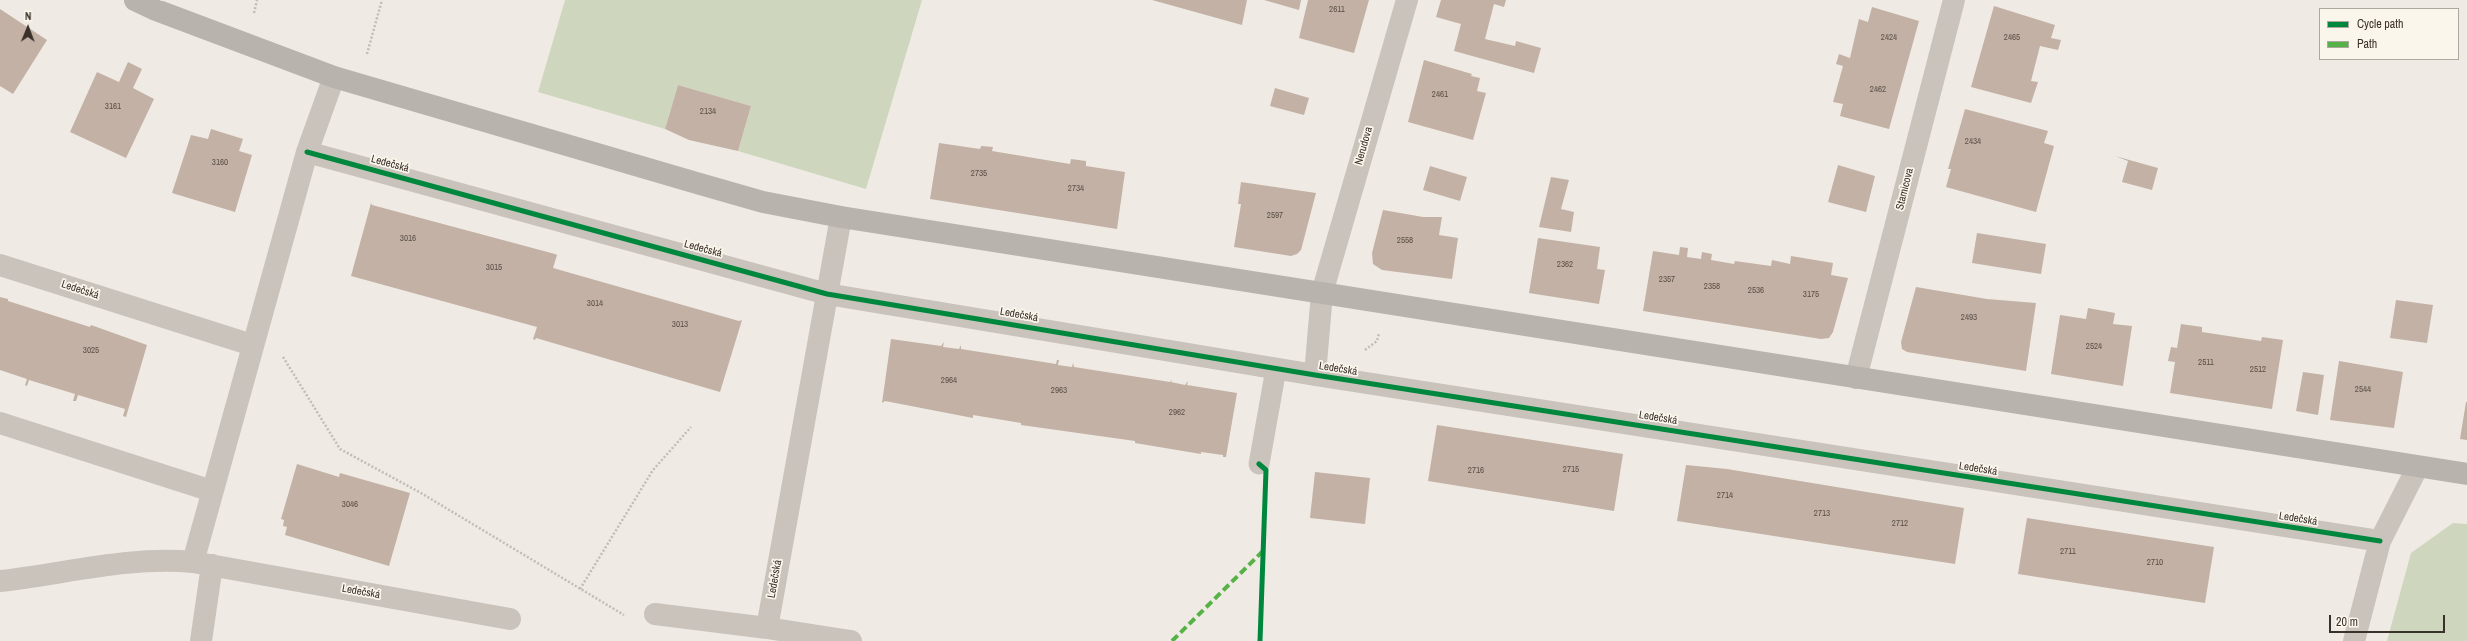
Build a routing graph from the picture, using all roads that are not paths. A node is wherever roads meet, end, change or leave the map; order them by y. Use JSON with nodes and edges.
{"nodes":[{"id":1,"x":135,"y":0,"type":"edge"},
{"id":2,"x":1407,"y":0,"type":"edge"},
{"id":3,"x":1954,"y":0,"type":"edge"},
{"id":4,"x":334,"y":77,"type":"junction"},
{"id":5,"x":307,"y":152,"type":"junction"},
{"id":6,"x":841,"y":217,"type":"junction"},
{"id":7,"x":0,"y":264,"type":"edge"},
{"id":8,"x":1322,"y":293,"type":"junction"},
{"id":9,"x":828,"y":294,"type":"junction"},
{"id":10,"x":252,"y":345,"type":"junction"},
{"id":11,"x":1276,"y":369,"type":"junction"},
{"id":12,"x":1315,"y":375,"type":"junction"},
{"id":13,"x":1856,"y":378,"type":"junction"},
{"id":14,"x":0,"y":422,"type":"edge"},
{"id":15,"x":1259,"y":464,"type":"dead end"},
{"id":16,"x":2418,"y":468,"type":"junction"},
{"id":17,"x":2467,"y":474,"type":"edge"},
{"id":18,"x":212,"y":491,"type":"junction"},
{"id":19,"x":2380,"y":541,"type":"junction"},
{"id":20,"x":203,"y":563,"type":"junction"},
{"id":21,"x":0,"y":581,"type":"edge"},
{"id":22,"x":655,"y":614,"type":"dead end"},
{"id":23,"x":510,"y":619,"type":"dead end"},
{"id":24,"x":766,"y":628,"type":"junction"},
{"id":25,"x":201,"y":641,"type":"edge"},
{"id":26,"x":851,"y":641,"type":"edge"},
{"id":27,"x":2354,"y":641,"type":"edge"}],
"edges":[{"from":1,"to":4,"type":"main road"},
{"from":2,"to":8,"type":"street","name":"Nerudova"},
{"from":3,"to":13,"type":"street","name":"Stamicova"},
{"from":4,"to":5,"type":"street"},
{"from":4,"to":6,"type":"main road"},
{"from":5,"to":9,"type":"street","name":"Ledečská"},
{"from":5,"to":10,"type":"street"},
{"from":6,"to":8,"type":"main road"},
{"from":6,"to":9,"type":"street","name":"Ledečská"},
{"from":7,"to":10,"type":"street","name":"Ledečská"},
{"from":8,"to":12,"type":"street","name":"Ledečská"},
{"from":8,"to":13,"type":"main road"},
{"from":9,"to":11,"type":"street","name":"Ledečská"},
{"from":9,"to":24,"type":"street","name":"Ledečská"},
{"from":10,"to":18,"type":"street"},
{"from":11,"to":12,"type":"street","name":"Ledečská"},
{"from":11,"to":15,"type":"lane"},
{"from":12,"to":19,"type":"street","name":"Ledečská"},
{"from":13,"to":16,"type":"main road"},
{"from":14,"to":18,"type":"street"},
{"from":16,"to":17,"type":"main road"},
{"from":16,"to":19,"type":"street"},
{"from":18,"to":20,"type":"street"},
{"from":19,"to":27,"type":"street"},
{"from":20,"to":21,"type":"street","name":"Ledečská"},
{"from":20,"to":23,"type":"street","name":"Ledečská"},
{"from":20,"to":25,"type":"street"},
{"from":22,"to":24,"type":"street"},
{"from":24,"to":26,"type":"street"}]}
